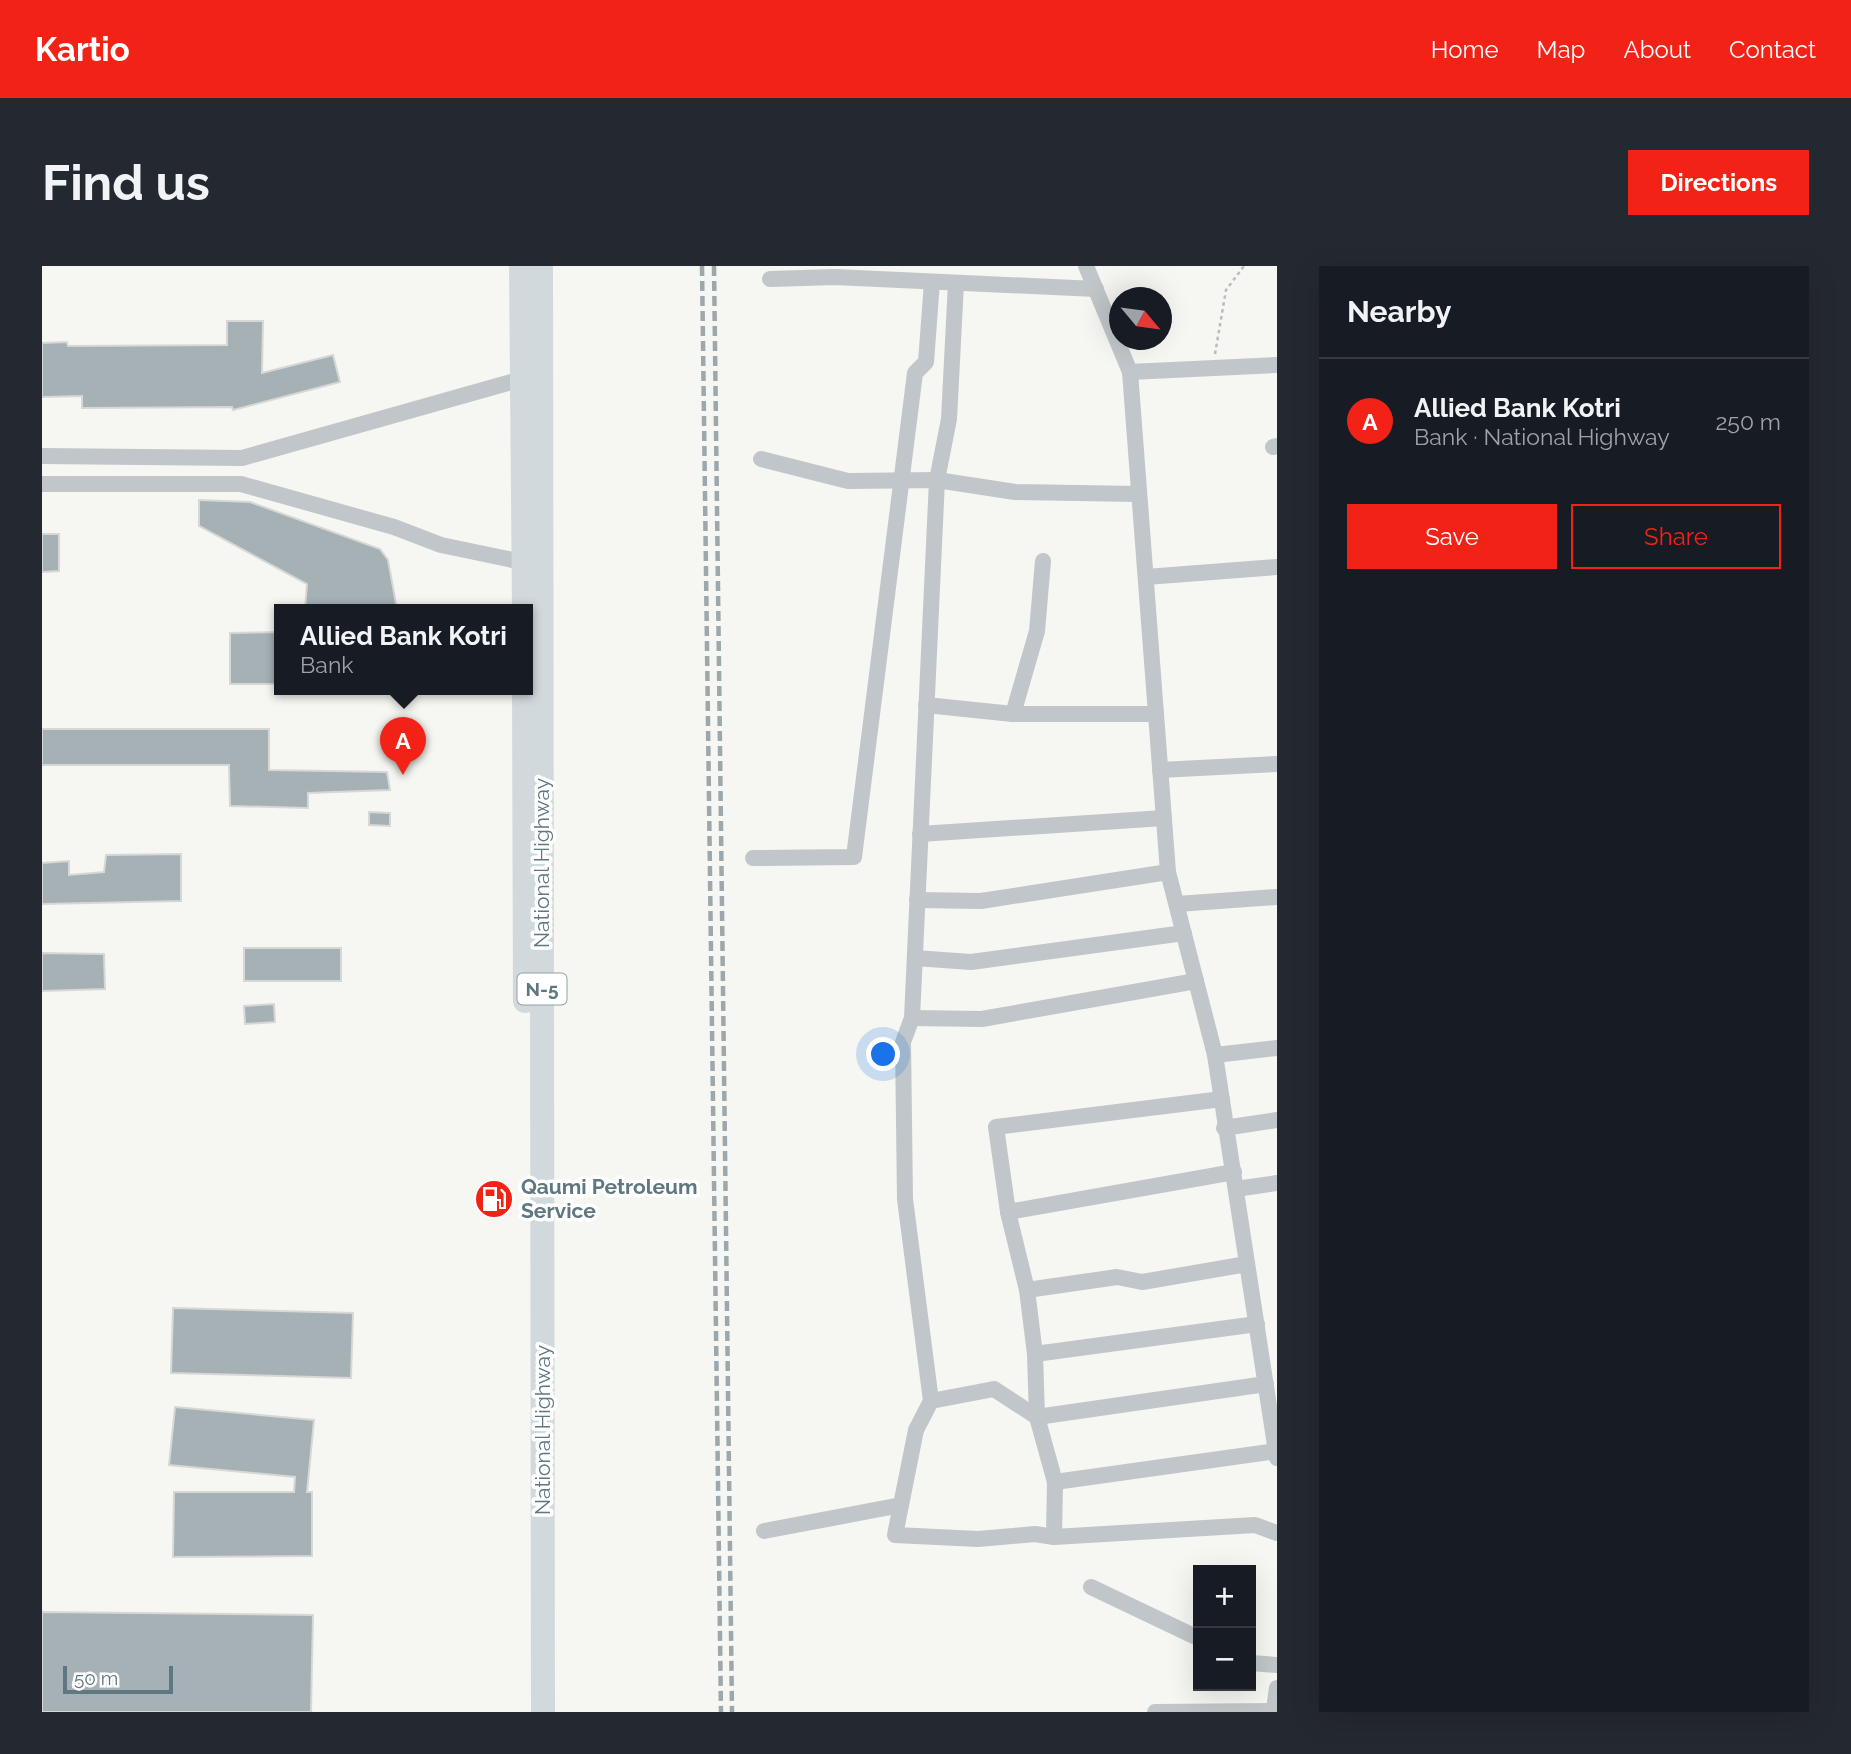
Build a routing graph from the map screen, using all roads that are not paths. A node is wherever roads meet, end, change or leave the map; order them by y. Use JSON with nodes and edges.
{"nodes":[{"id":1,"x":521,"y":266,"type":"edge"},
{"id":2,"x":541,"y":266,"type":"edge"},
{"id":3,"x":1086,"y":266,"type":"edge"},
{"id":4,"x":770,"y":279,"type":"dead end"},
{"id":5,"x":932,"y":282,"type":"junction"},
{"id":6,"x":956,"y":283,"type":"junction"},
{"id":7,"x":1096,"y":289,"type":"junction"},
{"id":8,"x":1277,"y":365,"type":"edge"},
{"id":9,"x":1130,"y":372,"type":"junction"},
{"id":10,"x":531,"y":376,"type":"junction"},
{"id":11,"x":42,"y":456,"type":"edge"},
{"id":12,"x":761,"y":459,"type":"dead end"},
{"id":13,"x":904,"y":480,"type":"junction"},
{"id":14,"x":937,"y":480,"type":"junction"},
{"id":15,"x":42,"y":484,"type":"edge"},
{"id":16,"x":1139,"y":494,"type":"junction"},
{"id":17,"x":1043,"y":561,"type":"dead end"},
{"id":18,"x":533,"y":564,"type":"junction"},
{"id":19,"x":1277,"y":567,"type":"edge"},
{"id":20,"x":1146,"y":577,"type":"junction"},
{"id":21,"x":525,"y":604,"type":"edge"},
{"id":22,"x":524,"y":695,"type":"edge"},
{"id":23,"x":926,"y":705,"type":"junction"},
{"id":24,"x":1013,"y":714,"type":"junction"},
{"id":25,"x":1156,"y":714,"type":"junction"},
{"id":26,"x":1277,"y":764,"type":"edge"},
{"id":27,"x":1160,"y":770,"type":"junction"},
{"id":28,"x":1164,"y":818,"type":"junction"},
{"id":29,"x":920,"y":834,"type":"junction"},
{"id":30,"x":753,"y":858,"type":"dead end"},
{"id":31,"x":1168,"y":872,"type":"junction"},
{"id":32,"x":1277,"y":897,"type":"edge"},
{"id":33,"x":917,"y":900,"type":"junction"},
{"id":34,"x":1177,"y":904,"type":"junction"},
{"id":35,"x":1184,"y":933,"type":"junction"},
{"id":36,"x":915,"y":958,"type":"junction"},
{"id":37,"x":1196,"y":981,"type":"junction"},
{"id":38,"x":912,"y":1018,"type":"junction"},
{"id":39,"x":1277,"y":1048,"type":"edge"},
{"id":40,"x":1215,"y":1055,"type":"junction"},
{"id":41,"x":1222,"y":1099,"type":"junction"},
{"id":42,"x":1277,"y":1120,"type":"edge"},
{"id":43,"x":1224,"y":1128,"type":"junction"},
{"id":44,"x":1234,"y":1172,"type":"junction"},
{"id":45,"x":1277,"y":1183,"type":"edge"},
{"id":46,"x":1236,"y":1189,"type":"junction"},
{"id":47,"x":1008,"y":1212,"type":"junction"},
{"id":48,"x":1247,"y":1264,"type":"junction"},
{"id":49,"x":1027,"y":1290,"type":"junction"},
{"id":50,"x":1256,"y":1324,"type":"junction"},
{"id":51,"x":1035,"y":1354,"type":"junction"},
{"id":52,"x":1266,"y":1384,"type":"junction"},
{"id":53,"x":931,"y":1401,"type":"junction"},
{"id":54,"x":1037,"y":1418,"type":"junction"},
{"id":55,"x":1276,"y":1454,"type":"edge"},
{"id":56,"x":1055,"y":1482,"type":"junction"},
{"id":57,"x":901,"y":1505,"type":"junction"},
{"id":58,"x":764,"y":1531,"type":"dead end"},
{"id":59,"x":1277,"y":1533,"type":"edge"},
{"id":60,"x":1054,"y":1537,"type":"junction"},
{"id":61,"x":1091,"y":1587,"type":"dead end"},
{"id":62,"x":1193,"y":1636,"type":"edge"},
{"id":63,"x":1256,"y":1663,"type":"edge"},
{"id":64,"x":1277,"y":1665,"type":"edge"},
{"id":65,"x":1277,"y":1688,"type":"edge"},
{"id":66,"x":1275,"y":1710,"type":"edge"},
{"id":67,"x":527,"y":1712,"type":"edge"},
{"id":68,"x":544,"y":1712,"type":"edge"},
{"id":69,"x":1155,"y":1712,"type":"edge"}],
"edges":[{"from":1,"to":10,"type":"highway","name":"National Highway","number":"N-5"},
{"from":2,"to":10,"type":"highway","name":"National Highway","number":"N-5"},
{"from":3,"to":7,"type":"street"},
{"from":4,"to":5,"type":"street"},
{"from":5,"to":6,"type":"street"},
{"from":5,"to":13,"type":"street"},
{"from":6,"to":7,"type":"street"},
{"from":6,"to":14,"type":"street"},
{"from":7,"to":9,"type":"street"},
{"from":8,"to":9,"type":"street"},
{"from":9,"to":16,"type":"street"},
{"from":10,"to":11,"type":"street"},
{"from":10,"to":18,"type":"highway","name":"National Highway","number":"N-5"},
{"from":12,"to":13,"type":"street"},
{"from":13,"to":14,"type":"street"},
{"from":13,"to":30,"type":"street"},
{"from":14,"to":16,"type":"street"},
{"from":14,"to":23,"type":"street"},
{"from":15,"to":18,"type":"street"},
{"from":16,"to":20,"type":"street"},
{"from":17,"to":24,"type":"street"},
{"from":18,"to":21,"type":"highway","name":"National Highway","number":"N-5"},
{"from":18,"to":68,"type":"highway","name":"National Highway","number":"N-5"},
{"from":19,"to":20,"type":"street"},
{"from":20,"to":25,"type":"street"},
{"from":22,"to":67,"type":"highway","name":"National Highway","number":"N-5"},
{"from":23,"to":24,"type":"street"},
{"from":23,"to":29,"type":"street"},
{"from":24,"to":25,"type":"street"},
{"from":25,"to":27,"type":"street"},
{"from":26,"to":27,"type":"street"},
{"from":27,"to":28,"type":"street"},
{"from":28,"to":29,"type":"street"},
{"from":28,"to":31,"type":"street"},
{"from":29,"to":33,"type":"street"},
{"from":31,"to":33,"type":"street"},
{"from":31,"to":34,"type":"street"},
{"from":32,"to":34,"type":"street"},
{"from":33,"to":36,"type":"street"},
{"from":34,"to":35,"type":"street"},
{"from":35,"to":36,"type":"street"},
{"from":35,"to":37,"type":"street"},
{"from":36,"to":38,"type":"street"},
{"from":37,"to":38,"type":"street"},
{"from":37,"to":40,"type":"street"},
{"from":38,"to":53,"type":"street"},
{"from":39,"to":40,"type":"street"},
{"from":40,"to":41,"type":"street"},
{"from":41,"to":43,"type":"street"},
{"from":41,"to":47,"type":"street"},
{"from":42,"to":43,"type":"street"},
{"from":43,"to":44,"type":"street"},
{"from":44,"to":46,"type":"street"},
{"from":44,"to":47,"type":"street"},
{"from":45,"to":46,"type":"street"},
{"from":46,"to":48,"type":"street"},
{"from":47,"to":49,"type":"street"},
{"from":48,"to":49,"type":"street"},
{"from":48,"to":50,"type":"street"},
{"from":49,"to":51,"type":"street"},
{"from":50,"to":51,"type":"street"},
{"from":50,"to":52,"type":"street"},
{"from":51,"to":54,"type":"street"},
{"from":52,"to":54,"type":"street"},
{"from":52,"to":55,"type":"street"},
{"from":53,"to":54,"type":"street"},
{"from":53,"to":57,"type":"street"},
{"from":54,"to":56,"type":"street"},
{"from":55,"to":56,"type":"street"},
{"from":56,"to":60,"type":"street"},
{"from":57,"to":58,"type":"street"},
{"from":57,"to":60,"type":"street"},
{"from":59,"to":60,"type":"street"},
{"from":61,"to":62,"type":"street"},
{"from":63,"to":64,"type":"street"},
{"from":65,"to":66,"type":"street"},
{"from":66,"to":69,"type":"street"}]}
